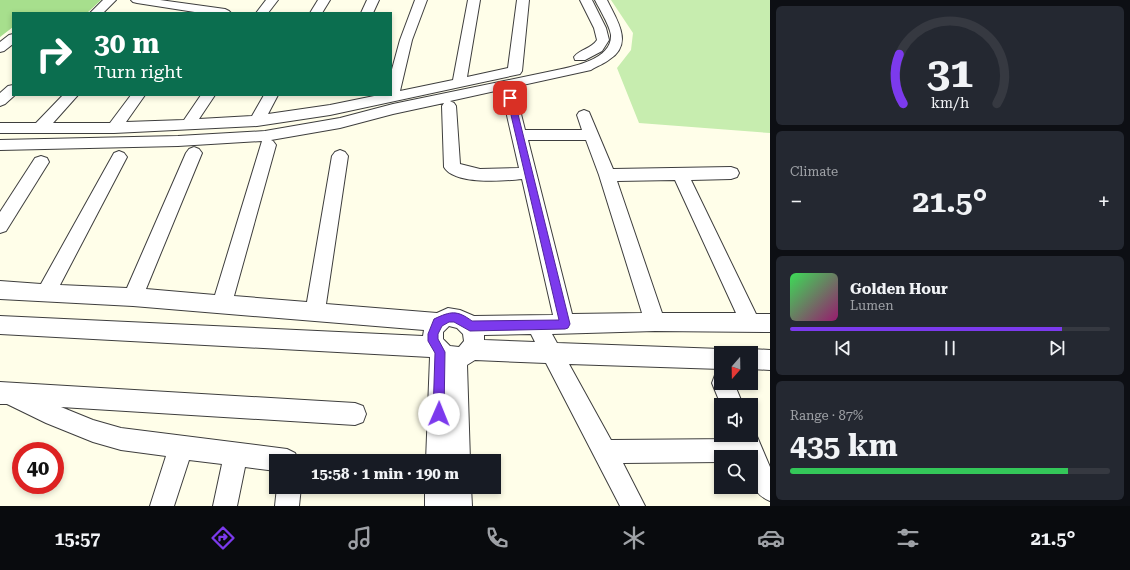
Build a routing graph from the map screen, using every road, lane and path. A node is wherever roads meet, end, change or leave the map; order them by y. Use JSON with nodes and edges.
{"nodes":[{"id":1,"x":110,"y":0,"type":"edge"},
{"id":2,"x":137,"y":0,"type":"edge"},
{"id":3,"x":214,"y":0,"type":"edge"},
{"id":4,"x":272,"y":0,"type":"edge"},
{"id":5,"x":324,"y":0,"type":"edge"},
{"id":6,"x":373,"y":0,"type":"edge"},
{"id":7,"x":421,"y":0,"type":"edge"},
{"id":8,"x":474,"y":0,"type":"edge"},
{"id":9,"x":523,"y":0,"type":"edge"},
{"id":10,"x":586,"y":0,"type":"edge"},
{"id":11,"x":601,"y":0,"type":"edge"},
{"id":12,"x":160,"y":2,"type":"edge"},
{"id":13,"x":97,"y":12,"type":"edge"},
{"id":14,"x":151,"y":12,"type":"edge"},
{"id":15,"x":204,"y":12,"type":"edge"},
{"id":16,"x":263,"y":12,"type":"edge"},
{"id":17,"x":317,"y":12,"type":"edge"},
{"id":18,"x":367,"y":12,"type":"edge"},
{"id":19,"x":392,"y":38,"type":"edge"},
{"id":20,"x":12,"y":39,"type":"edge"},
{"id":21,"x":406,"y":40,"type":"junction"},
{"id":22,"x":0,"y":48,"type":"edge"},
{"id":23,"x":514,"y":71,"type":"junction"},
{"id":24,"x":459,"y":82,"type":"junction"},
{"id":25,"x":12,"y":90,"type":"edge"},
{"id":26,"x":70,"y":96,"type":"edge"},
{"id":27,"x":137,"y":96,"type":"edge"},
{"id":28,"x":207,"y":96,"type":"edge"},
{"id":29,"x":270,"y":96,"type":"edge"},
{"id":30,"x":335,"y":96,"type":"edge"},
{"id":31,"x":392,"y":96,"type":"junction"},
{"id":32,"x":510,"y":98,"type":"dead end"},
{"id":33,"x":0,"y":101,"type":"edge"},
{"id":34,"x":449,"y":106,"type":"dead end"},
{"id":35,"x":330,"y":110,"type":"junction"},
{"id":36,"x":584,"y":115,"type":"dead end"},
{"id":37,"x":257,"y":121,"type":"junction"},
{"id":38,"x":188,"y":125,"type":"junction"},
{"id":39,"x":325,"y":126,"type":"junction"},
{"id":40,"x":0,"y":128,"type":"edge"},
{"id":41,"x":114,"y":128,"type":"junction"},
{"id":42,"x":38,"y":129,"type":"junction"},
{"id":43,"x":519,"y":135,"type":"junction"},
{"id":44,"x":591,"y":135,"type":"junction"},
{"id":45,"x":268,"y":144,"type":"dead end"},
{"id":46,"x":0,"y":145,"type":"edge"},
{"id":47,"x":194,"y":153,"type":"dead end"},
{"id":48,"x":340,"y":156,"type":"dead end"},
{"id":49,"x":119,"y":157,"type":"dead end"},
{"id":50,"x":41,"y":162,"type":"dead end"},
{"id":51,"x":529,"y":173,"type":"junction"},
{"id":52,"x":731,"y":173,"type":"dead end"},
{"id":53,"x":680,"y":174,"type":"junction"},
{"id":54,"x":606,"y":175,"type":"junction"},
{"id":55,"x":0,"y":226,"type":"edge"},
{"id":56,"x":0,"y":290,"type":"edge"},
{"id":57,"x":46,"y":292,"type":"junction"},
{"id":58,"x":133,"y":297,"type":"junction"},
{"id":59,"x":222,"y":305,"type":"junction"},
{"id":60,"x":315,"y":313,"type":"junction"},
{"id":61,"x":438,"y":322,"type":"junction"},
{"id":62,"x":655,"y":322,"type":"junction"},
{"id":63,"x":750,"y":323,"type":"junction"},
{"id":64,"x":770,"y":323,"type":"edge"},
{"id":65,"x":565,"y":324,"type":"junction"},
{"id":66,"x":0,"y":325,"type":"edge"},
{"id":67,"x":537,"y":325,"type":"junction"},
{"id":68,"x":470,"y":326,"type":"junction"},
{"id":69,"x":451,"y":352,"type":"junction"},
{"id":70,"x":551,"y":353,"type":"junction"},
{"id":71,"x":758,"y":360,"type":"edge"},
{"id":72,"x":770,"y":360,"type":"edge"},
{"id":73,"x":714,"y":366,"type":"edge"},
{"id":74,"x":2,"y":393,"type":"edge"},
{"id":75,"x":355,"y":414,"type":"dead end"},
{"id":76,"x":748,"y":442,"type":"edge"},
{"id":77,"x":181,"y":446,"type":"junction"},
{"id":78,"x":604,"y":452,"type":"junction"},
{"id":79,"x":236,"y":454,"type":"junction"},
{"id":80,"x":439,"y":454,"type":"edge"},
{"id":81,"x":458,"y":454,"type":"edge"},
{"id":82,"x":269,"y":459,"type":"edge"},
{"id":83,"x":770,"y":489,"type":"edge"},
{"id":84,"x":288,"y":494,"type":"edge"},
{"id":85,"x":437,"y":494,"type":"edge"},
{"id":86,"x":459,"y":494,"type":"edge"},
{"id":87,"x":162,"y":506,"type":"edge"},
{"id":88,"x":224,"y":506,"type":"edge"},
{"id":89,"x":287,"y":506,"type":"edge"},
{"id":90,"x":437,"y":506,"type":"edge"},
{"id":91,"x":460,"y":506,"type":"edge"},
{"id":92,"x":633,"y":506,"type":"edge"}],
"edges":[{"from":1,"to":13,"type":"street"},
{"from":2,"to":12,"type":"street"},
{"from":3,"to":15,"type":"street"},
{"from":4,"to":16,"type":"street"},
{"from":5,"to":17,"type":"street"},
{"from":6,"to":18,"type":"street"},
{"from":7,"to":21,"type":"street"},
{"from":8,"to":24,"type":"street"},
{"from":9,"to":23,"type":"street"},
{"from":10,"to":23,"type":"street"},
{"from":11,"to":39,"type":"street"},
{"from":12,"to":14,"type":"street"},
{"from":12,"to":15,"type":"street"},
{"from":19,"to":21,"type":"street"},
{"from":20,"to":22,"type":"street"},
{"from":21,"to":31,"type":"street"},
{"from":23,"to":24,"type":"street"},
{"from":24,"to":31,"type":"street"},
{"from":25,"to":33,"type":"street"},
{"from":26,"to":42,"type":"street"},
{"from":27,"to":41,"type":"street"},
{"from":28,"to":38,"type":"street"},
{"from":29,"to":37,"type":"street"},
{"from":30,"to":35,"type":"street"},
{"from":31,"to":35,"type":"street"},
{"from":32,"to":43,"type":"street"},
{"from":34,"to":51,"type":"street"},
{"from":35,"to":37,"type":"street"},
{"from":35,"to":39,"type":"street"},
{"from":36,"to":44,"type":"street"},
{"from":37,"to":38,"type":"street"},
{"from":38,"to":41,"type":"street"},
{"from":39,"to":46,"type":"street"},
{"from":40,"to":42,"type":"street"},
{"from":41,"to":42,"type":"street"},
{"from":43,"to":44,"type":"street"},
{"from":43,"to":51,"type":"street"},
{"from":44,"to":54,"type":"street"},
{"from":45,"to":59,"type":"street"},
{"from":47,"to":58,"type":"street"},
{"from":48,"to":60,"type":"street"},
{"from":49,"to":57,"type":"street"},
{"from":50,"to":55,"type":"street"},
{"from":51,"to":65,"type":"street"},
{"from":52,"to":53,"type":"street"},
{"from":53,"to":54,"type":"street"},
{"from":53,"to":63,"type":"street"},
{"from":54,"to":62,"type":"street"},
{"from":56,"to":57,"type":"street"},
{"from":57,"to":58,"type":"street"},
{"from":58,"to":59,"type":"street"},
{"from":59,"to":60,"type":"street"},
{"from":60,"to":61,"type":"street"},
{"from":61,"to":68,"type":"street"},
{"from":61,"to":69,"type":"street"},
{"from":62,"to":63,"type":"street"},
{"from":62,"to":65,"type":"street"},
{"from":63,"to":64,"type":"street"},
{"from":65,"to":67,"type":"street"},
{"from":66,"to":69,"type":"street"},
{"from":67,"to":68,"type":"street"},
{"from":67,"to":70,"type":"street"},
{"from":68,"to":69,"type":"street"},
{"from":69,"to":70,"type":"street"},
{"from":69,"to":80,"type":"street"},
{"from":69,"to":81,"type":"street"},
{"from":70,"to":73,"type":"street"},
{"from":70,"to":78,"type":"street"},
{"from":71,"to":72,"type":"street"},
{"from":74,"to":75,"type":"street"},
{"from":74,"to":77,"type":"street"},
{"from":76,"to":78,"type":"street"},
{"from":76,"to":83,"type":"street"},
{"from":77,"to":79,"type":"street"},
{"from":77,"to":87,"type":"street"},
{"from":78,"to":92,"type":"street"},
{"from":79,"to":82,"type":"street"},
{"from":79,"to":88,"type":"street"},
{"from":84,"to":89,"type":"street"},
{"from":85,"to":90,"type":"street"},
{"from":86,"to":91,"type":"street"}]}
